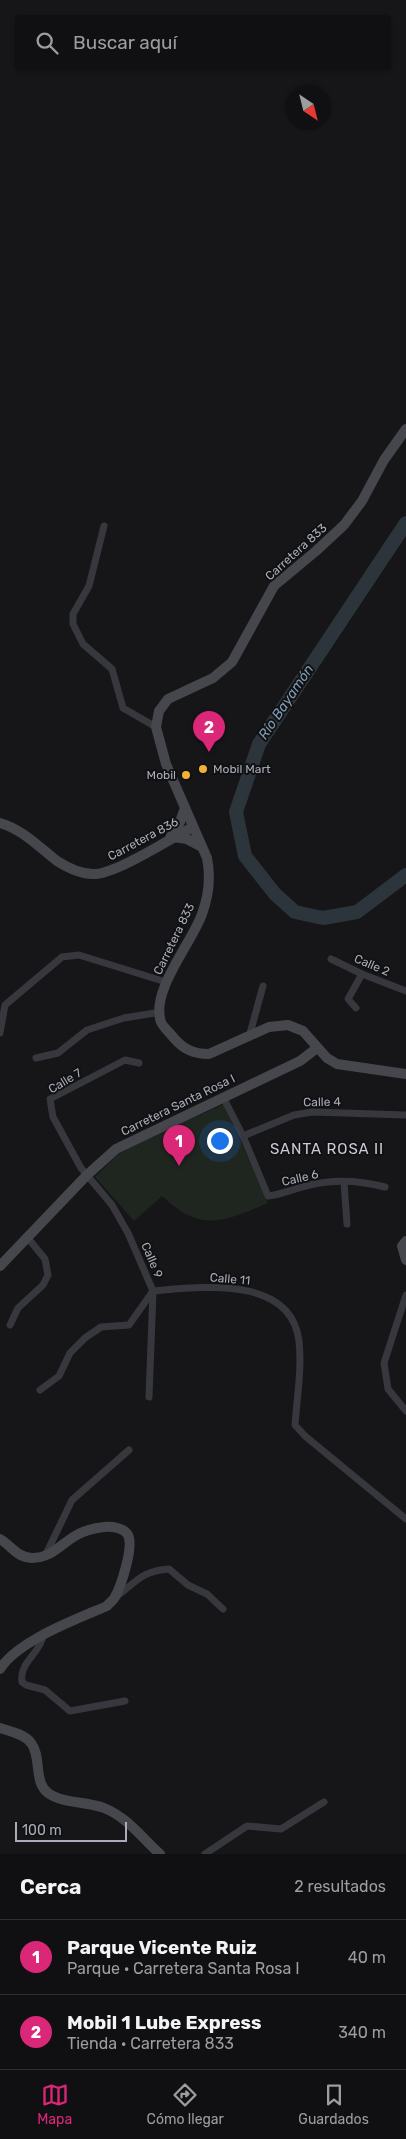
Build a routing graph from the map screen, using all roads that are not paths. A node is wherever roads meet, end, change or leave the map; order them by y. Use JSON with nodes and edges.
{"nodes":[{"id":1,"x":406,"y":429,"type":"edge"},
{"id":2,"x":104,"y":526,"type":"dead end"},
{"id":3,"x":156,"y":727,"type":"junction"},
{"id":4,"x":185,"y":808,"type":"junction"},
{"id":5,"x":0,"y":823,"type":"edge"},
{"id":6,"x":193,"y":826,"type":"junction"},
{"id":7,"x":170,"y":839,"type":"junction"},
{"id":8,"x":202,"y":847,"type":"junction"},
{"id":9,"x":331,"y":959,"type":"dead end"},
{"id":10,"x":362,"y":974,"type":"junction"},
{"id":11,"x":166,"y":982,"type":"junction"},
{"id":12,"x":263,"y":986,"type":"dead end"},
{"id":13,"x":406,"y":991,"type":"edge"},
{"id":14,"x":356,"y":1008,"type":"dead end"},
{"id":15,"x":161,"y":1012,"type":"junction"},
{"id":16,"x":0,"y":1034,"type":"edge"},
{"id":17,"x":249,"y":1037,"type":"junction"},
{"id":18,"x":317,"y":1048,"type":"junction"},
{"id":19,"x":36,"y":1058,"type":"dead end"},
{"id":20,"x":139,"y":1063,"type":"dead end"},
{"id":21,"x":405,"y":1071,"type":"edge"},
{"id":22,"x":223,"y":1097,"type":"junction"},
{"id":23,"x":406,"y":1115,"type":"edge"},
{"id":24,"x":243,"y":1136,"type":"junction"},
{"id":25,"x":87,"y":1176,"type":"junction"},
{"id":26,"x":344,"y":1182,"type":"junction"},
{"id":27,"x":385,"y":1187,"type":"dead end"},
{"id":28,"x":347,"y":1224,"type":"dead end"},
{"id":29,"x":27,"y":1237,"type":"junction"},
{"id":30,"x":406,"y":1241,"type":"edge"},
{"id":31,"x":406,"y":1260,"type":"edge"},
{"id":32,"x":0,"y":1266,"type":"edge"},
{"id":33,"x":154,"y":1291,"type":"junction"},
{"id":34,"x":406,"y":1295,"type":"edge"},
{"id":35,"x":10,"y":1325,"type":"dead end"},
{"id":36,"x":40,"y":1390,"type":"dead end"},
{"id":37,"x":149,"y":1397,"type":"dead end"},
{"id":38,"x":406,"y":1411,"type":"edge"},
{"id":39,"x":129,"y":1450,"type":"dead end"},
{"id":40,"x":406,"y":1519,"type":"edge"},
{"id":41,"x":1,"y":1540,"type":"edge"},
{"id":42,"x":45,"y":1556,"type":"junction"},
{"id":43,"x":114,"y":1598,"type":"junction"},
{"id":44,"x":223,"y":1609,"type":"dead end"},
{"id":45,"x":43,"y":1636,"type":"junction"},
{"id":46,"x":0,"y":1669,"type":"edge"},
{"id":47,"x":125,"y":1700,"type":"dead end"},
{"id":48,"x":0,"y":1728,"type":"edge"},
{"id":49,"x":324,"y":1802,"type":"dead end"},
{"id":50,"x":160,"y":1854,"type":"edge"},
{"id":51,"x":205,"y":1854,"type":"edge"}],
"edges":[{"from":1,"to":3,"type":"street","name":"Carretera 833"},
{"from":2,"to":3,"type":"street"},
{"from":3,"to":4,"type":"street","name":"Carretera 833"},
{"from":4,"to":6,"type":"street","name":"Carretera 833"},
{"from":4,"to":7,"type":"street"},
{"from":5,"to":7,"type":"street","name":"Carretera 836"},
{"from":6,"to":7,"type":"street","name":"Carretera 836"},
{"from":6,"to":8,"type":"street","name":"Carretera 833"},
{"from":7,"to":8,"type":"street"},
{"from":8,"to":11,"type":"street","name":"Carretera 833"},
{"from":9,"to":10,"type":"street","name":"Calle 2"},
{"from":10,"to":13,"type":"street","name":"Calle 2"},
{"from":10,"to":14,"type":"street"},
{"from":11,"to":15,"type":"street","name":"Carretera 833"},
{"from":11,"to":16,"type":"street"},
{"from":12,"to":17,"type":"street"},
{"from":15,"to":17,"type":"street"},
{"from":15,"to":19,"type":"street"},
{"from":17,"to":18,"type":"street"},
{"from":18,"to":21,"type":"street"},
{"from":18,"to":22,"type":"street","name":"Carretera Santa Rosa I"},
{"from":20,"to":25,"type":"street","name":"Calle 7"},
{"from":22,"to":24,"type":"street","name":"Calle 6"},
{"from":22,"to":25,"type":"street","name":"Carretera Santa Rosa I"},
{"from":23,"to":24,"type":"street","name":"Calle 4"},
{"from":24,"to":26,"type":"street","name":"Calle 6"},
{"from":25,"to":29,"type":"street","name":"Carretera Santa Rosa I"},
{"from":25,"to":33,"type":"street","name":"Calle 9"},
{"from":26,"to":27,"type":"street","name":"Calle 6"},
{"from":26,"to":28,"type":"street"},
{"from":29,"to":32,"type":"street","name":"Carretera Santa Rosa I"},
{"from":29,"to":35,"type":"street"},
{"from":30,"to":31,"type":"street"},
{"from":33,"to":36,"type":"street"},
{"from":33,"to":37,"type":"street","name":"Calle 9"},
{"from":33,"to":40,"type":"street","name":"Calle 11"},
{"from":34,"to":38,"type":"street"},
{"from":39,"to":42,"type":"street"},
{"from":41,"to":42,"type":"street"},
{"from":42,"to":43,"type":"street"},
{"from":43,"to":44,"type":"street"},
{"from":43,"to":45,"type":"street"},
{"from":45,"to":46,"type":"street"},
{"from":45,"to":47,"type":"street"},
{"from":48,"to":50,"type":"street"},
{"from":49,"to":51,"type":"street"}]}
